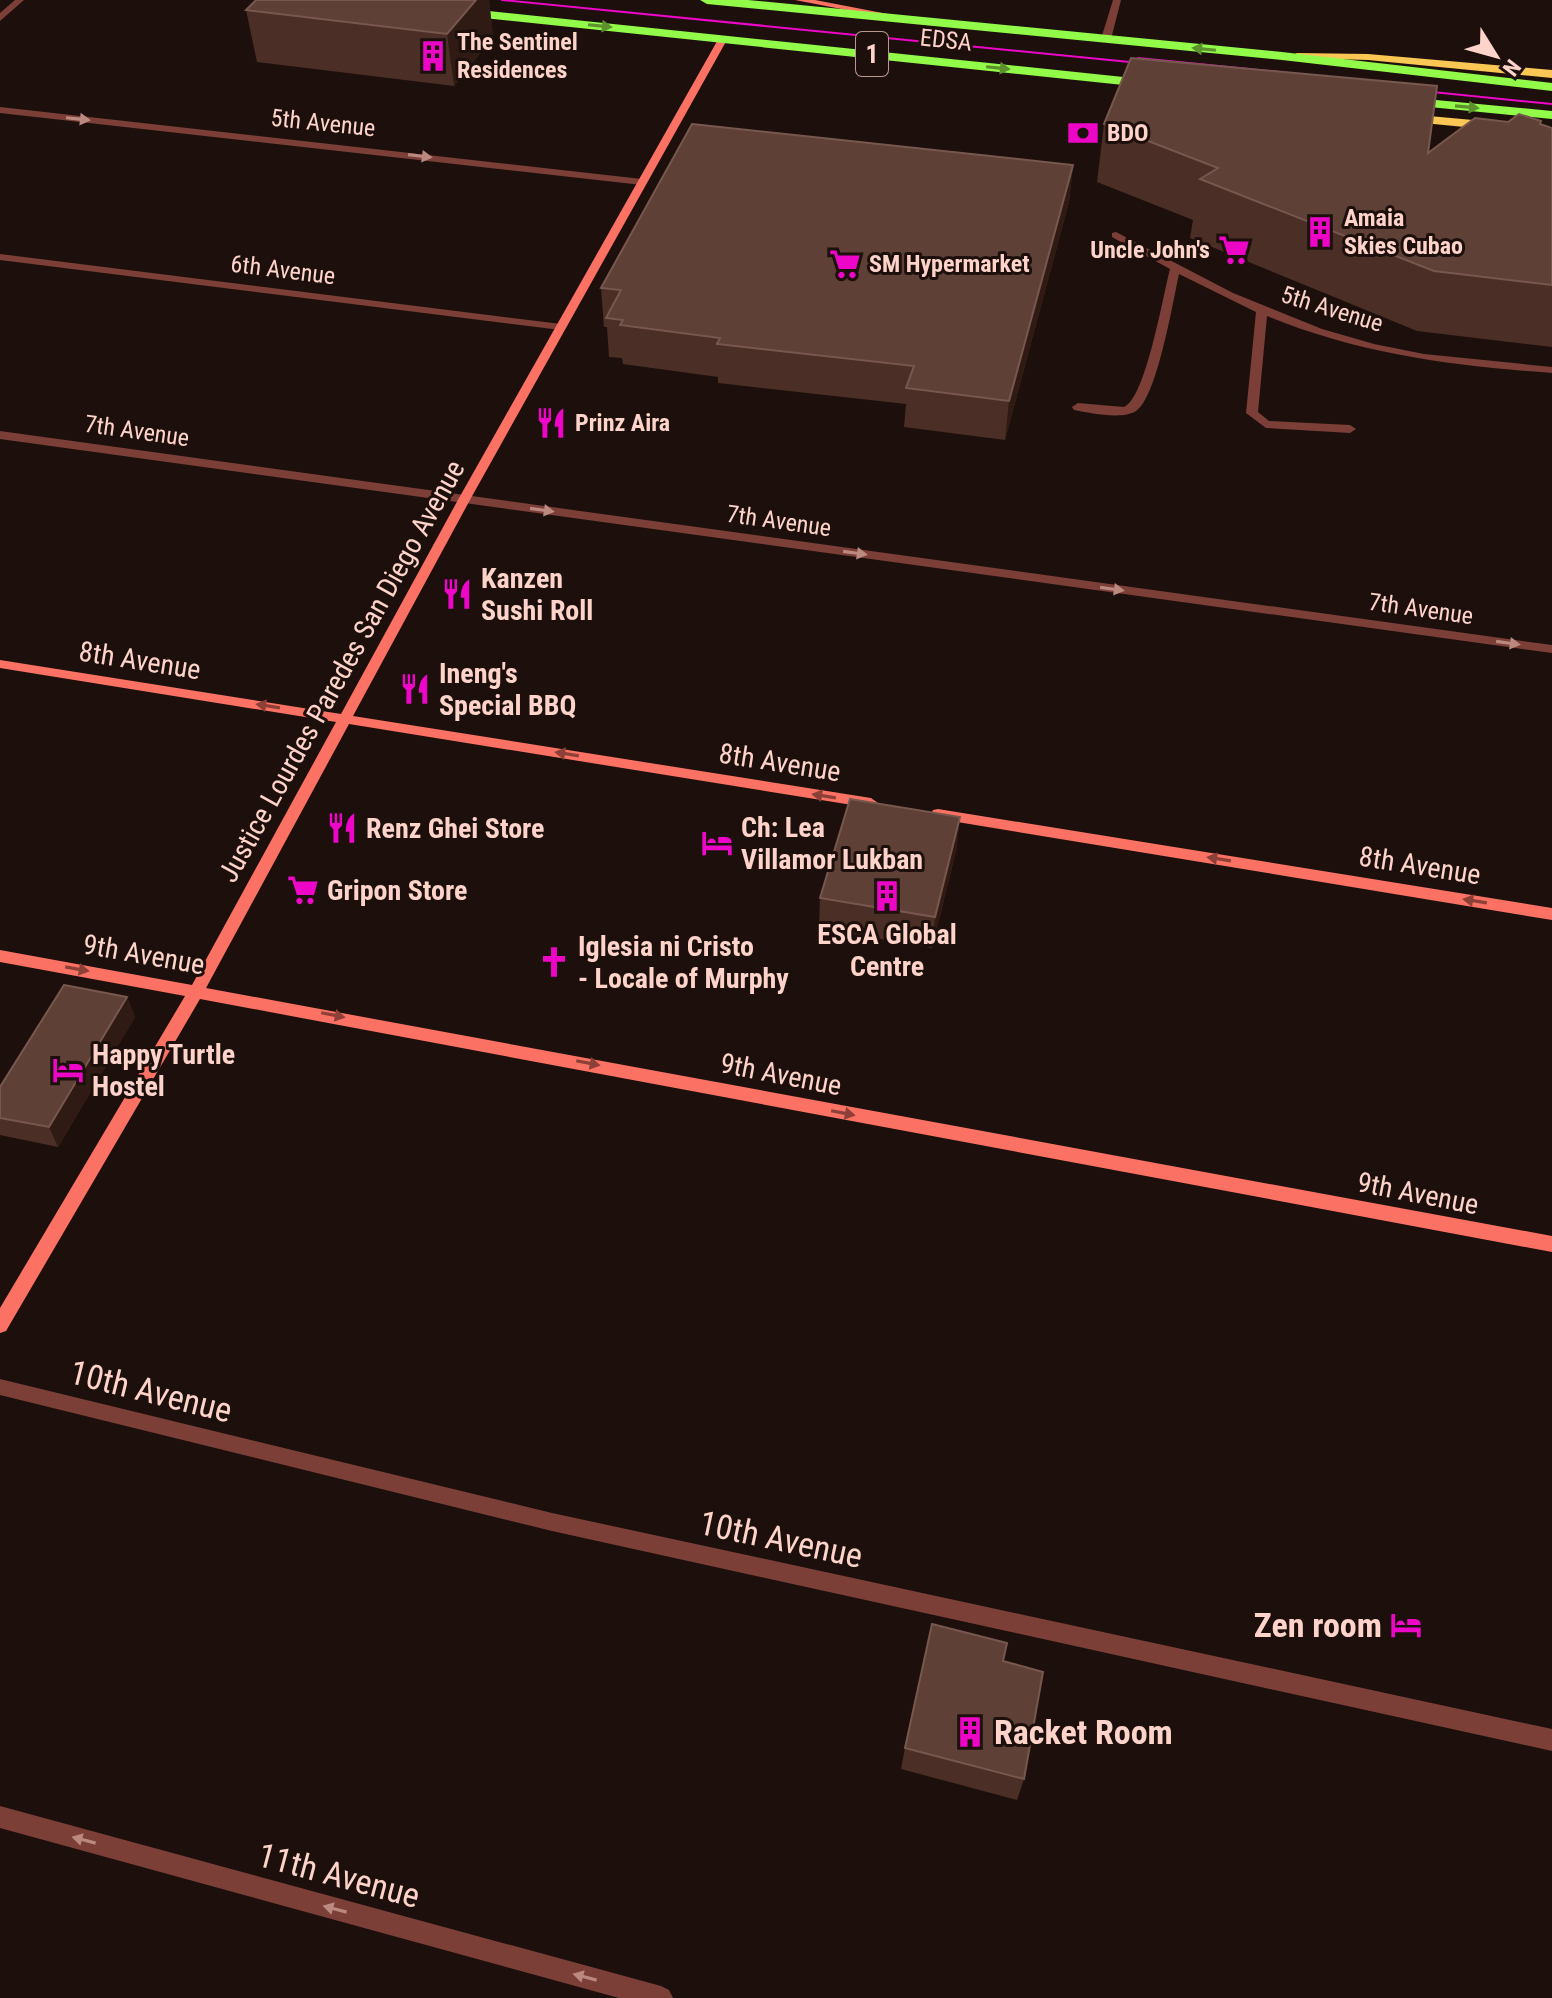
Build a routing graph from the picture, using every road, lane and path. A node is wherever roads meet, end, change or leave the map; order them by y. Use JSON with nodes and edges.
{"nodes":[{"id":1,"x":20,"y":0,"type":"edge"},
{"id":2,"x":707,"y":0,"type":"edge"},
{"id":3,"x":799,"y":0,"type":"edge"},
{"id":4,"x":1117,"y":0,"type":"edge"},
{"id":5,"x":453,"y":11,"type":"edge"},
{"id":6,"x":0,"y":18,"type":"edge"},
{"id":7,"x":925,"y":21,"type":"junction"},
{"id":8,"x":723,"y":38,"type":"junction"},
{"id":9,"x":1106,"y":39,"type":"junction"},
{"id":10,"x":1282,"y":56,"type":"junction"},
{"id":11,"x":1552,"y":74,"type":"edge"},
{"id":12,"x":1168,"y":86,"type":"edge"},
{"id":13,"x":1552,"y":87,"type":"edge"},
{"id":14,"x":1385,"y":99,"type":"edge"},
{"id":15,"x":0,"y":110,"type":"edge"},
{"id":16,"x":1552,"y":115,"type":"edge"},
{"id":17,"x":1385,"y":116,"type":"edge"},
{"id":18,"x":1507,"y":127,"type":"edge"},
{"id":19,"x":642,"y":182,"type":"junction"},
{"id":20,"x":1116,"y":235,"type":"dead end"},
{"id":21,"x":0,"y":257,"type":"edge"},
{"id":22,"x":1175,"y":269,"type":"junction"},
{"id":23,"x":1262,"y":310,"type":"junction"},
{"id":24,"x":561,"y":327,"type":"junction"},
{"id":25,"x":1552,"y":370,"type":"edge"},
{"id":26,"x":1078,"y":407,"type":"dead end"},
{"id":27,"x":1350,"y":429,"type":"dead end"},
{"id":28,"x":0,"y":435,"type":"edge"},
{"id":29,"x":465,"y":498,"type":"junction"},
{"id":30,"x":1552,"y":649,"type":"edge"},
{"id":31,"x":0,"y":664,"type":"edge"},
{"id":32,"x":345,"y":718,"type":"junction"},
{"id":33,"x":893,"y":807,"type":"edge"},
{"id":34,"x":925,"y":812,"type":"edge"},
{"id":35,"x":1552,"y":914,"type":"edge"},
{"id":36,"x":0,"y":956,"type":"edge"},
{"id":37,"x":197,"y":990,"type":"junction"},
{"id":38,"x":1552,"y":1244,"type":"edge"},
{"id":39,"x":0,"y":1325,"type":"edge"},
{"id":40,"x":0,"y":1387,"type":"edge"},
{"id":41,"x":1552,"y":1740,"type":"edge"},
{"id":42,"x":0,"y":1817,"type":"edge"},
{"id":43,"x":661,"y":1998,"type":"edge"}],
"edges":[{"from":1,"to":6,"type":"street"},
{"from":2,"to":7,"type":"highway","name":"EDSA","number":"1"},
{"from":3,"to":7,"type":"street","name":"EDSA","number":"1"},
{"from":4,"to":9,"type":"street"},
{"from":5,"to":8,"type":"highway","name":"EDSA","number":"1","one_way":true},
{"from":7,"to":9,"type":"highway","name":"EDSA","number":"1"},
{"from":8,"to":12,"type":"highway","name":"EDSA","number":"1","one_way":true},
{"from":8,"to":19,"type":"street","name":"Justice Lourdes Paredes San Diego Avenue"},
{"from":10,"to":9,"type":"highway","name":"EDSA","number":"1","one_way":true},
{"from":10,"to":11,"type":"main road","name":"EDSA","number":"1"},
{"from":10,"to":13,"type":"highway","name":"EDSA","number":"1"},
{"from":14,"to":16,"type":"highway","one_way":true},
{"from":15,"to":19,"type":"street","name":"5th Avenue","one_way":true},
{"from":17,"to":18,"type":"main road"},
{"from":19,"to":24,"type":"street","name":"Justice Lourdes Paredes San Diego Avenue"},
{"from":20,"to":22,"type":"street","name":"5th Avenue"},
{"from":21,"to":24,"type":"street","name":"6th Avenue"},
{"from":22,"to":23,"type":"street","name":"5th Avenue"},
{"from":22,"to":26,"type":"street"},
{"from":23,"to":25,"type":"street","name":"5th Avenue"},
{"from":23,"to":27,"type":"street"},
{"from":24,"to":29,"type":"street","name":"Justice Lourdes Paredes San Diego Avenue"},
{"from":28,"to":29,"type":"street","name":"7th Avenue"},
{"from":29,"to":30,"type":"street","name":"7th Avenue","one_way":true},
{"from":29,"to":32,"type":"street","name":"Justice Lourdes Paredes San Diego Avenue"},
{"from":32,"to":31,"type":"street","name":"8th Avenue","one_way":true},
{"from":33,"to":32,"type":"street","name":"8th Avenue","one_way":true},
{"from":32,"to":37,"type":"street","name":"Justice Lourdes Paredes San Diego Avenue"},
{"from":35,"to":34,"type":"street","name":"8th Avenue","one_way":true},
{"from":36,"to":37,"type":"street","name":"9th Avenue","one_way":true},
{"from":37,"to":38,"type":"street","name":"9th Avenue","one_way":true},
{"from":37,"to":39,"type":"street","name":"Justice Lourdes Paredes San Diego Avenue"},
{"from":40,"to":41,"type":"street","name":"10th Avenue"},
{"from":43,"to":42,"type":"street","name":"11th Avenue","one_way":true}]}
